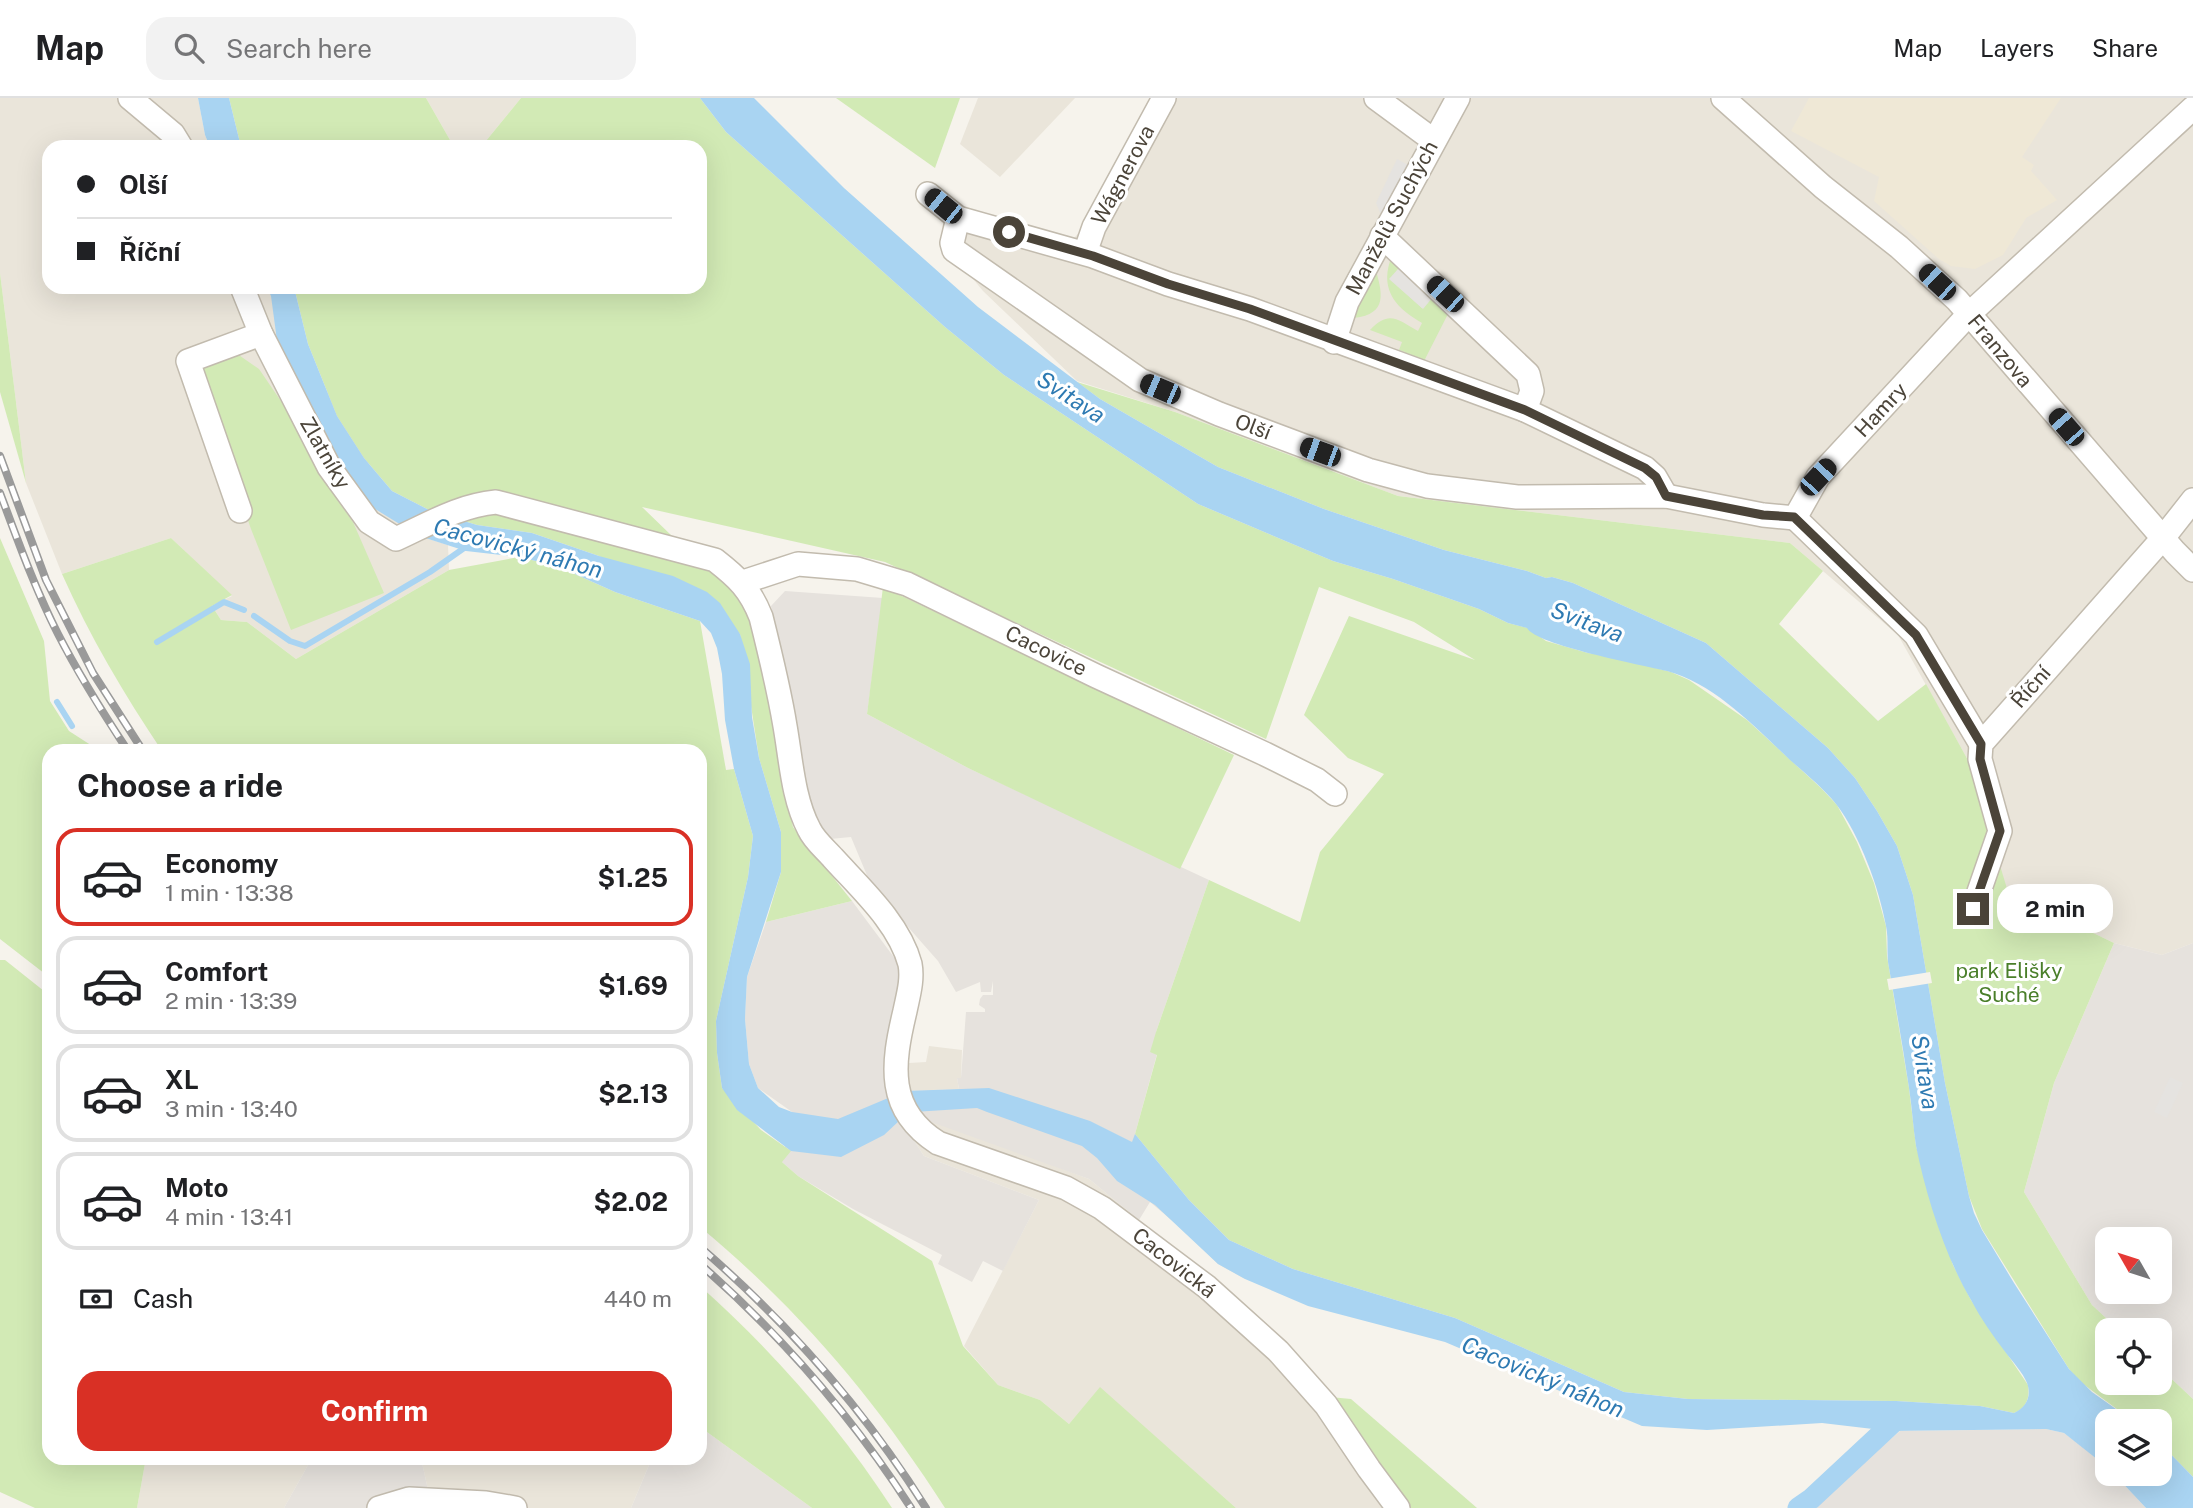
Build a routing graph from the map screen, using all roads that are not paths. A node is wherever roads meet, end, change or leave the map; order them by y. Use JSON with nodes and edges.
{"nodes":[{"id":1,"x":130,"y":98,"type":"edge"},
{"id":2,"x":1164,"y":98,"type":"edge"},
{"id":3,"x":1376,"y":98,"type":"edge"},
{"id":4,"x":1458,"y":98,"type":"edge"},
{"id":5,"x":1723,"y":98,"type":"edge"},
{"id":6,"x":2193,"y":108,"type":"edge"},
{"id":7,"x":177,"y":140,"type":"edge"},
{"id":8,"x":1433,"y":140,"type":"junction"},
{"id":9,"x":928,"y":194,"type":"dead end"},
{"id":10,"x":958,"y":218,"type":"junction"},
{"id":11,"x":1382,"y":236,"type":"junction"},
{"id":12,"x":1084,"y":253,"type":"junction"},
{"id":13,"x":246,"y":294,"type":"edge"},
{"id":14,"x":1969,"y":314,"type":"junction"},
{"id":15,"x":261,"y":334,"type":"junction"},
{"id":16,"x":1334,"y":342,"type":"junction"},
{"id":17,"x":1525,"y":410,"type":"junction"},
{"id":18,"x":1666,"y":496,"type":"junction"},
{"id":19,"x":2193,"y":500,"type":"edge"},
{"id":20,"x":240,"y":511,"type":"dead end"},
{"id":21,"x":1794,"y":517,"type":"junction"},
{"id":22,"x":2163,"y":538,"type":"junction"},
{"id":23,"x":2193,"y":570,"type":"edge"},
{"id":24,"x":743,"y":582,"type":"junction"},
{"id":25,"x":1981,"y":744,"type":"junction"},
{"id":26,"x":1335,"y":794,"type":"dead end"},
{"id":27,"x":1973,"y":909,"type":"dead end"},
{"id":28,"x":379,"y":1508,"type":"edge"},
{"id":29,"x":515,"y":1508,"type":"edge"},
{"id":30,"x":1398,"y":1508,"type":"edge"}],
"edges":[{"from":1,"to":7,"type":"street"},
{"from":2,"to":12,"type":"street","name":"Wágnerova"},
{"from":3,"to":8,"type":"street"},
{"from":4,"to":8,"type":"street","name":"Manželů Suchých"},
{"from":5,"to":14,"type":"street","name":"Franzova"},
{"from":6,"to":14,"type":"street","name":"Hamry"},
{"from":8,"to":11,"type":"street","name":"Manželů Suchých"},
{"from":9,"to":10,"type":"street"},
{"from":10,"to":12,"type":"street"},
{"from":10,"to":18,"type":"street","name":"Olší"},
{"from":11,"to":16,"type":"street","name":"Manželů Suchých"},
{"from":11,"to":17,"type":"street"},
{"from":12,"to":16,"type":"street"},
{"from":13,"to":15,"type":"street","name":"Zlatníky"},
{"from":14,"to":21,"type":"street","name":"Hamry"},
{"from":14,"to":22,"type":"street","name":"Franzova"},
{"from":15,"to":20,"type":"street"},
{"from":15,"to":24,"type":"street","name":"Zlatníky"},
{"from":16,"to":17,"type":"street"},
{"from":17,"to":18,"type":"street"},
{"from":18,"to":21,"type":"street","name":"Olší"},
{"from":19,"to":22,"type":"street","name":"Říční"},
{"from":21,"to":25,"type":"street"},
{"from":22,"to":23,"type":"street","name":"Franzova"},
{"from":22,"to":25,"type":"street","name":"Říční"},
{"from":24,"to":26,"type":"street","name":"Cacovice"},
{"from":24,"to":30,"type":"street","name":"Cacovická"},
{"from":25,"to":27,"type":"street"},
{"from":28,"to":29,"type":"street"}]}
